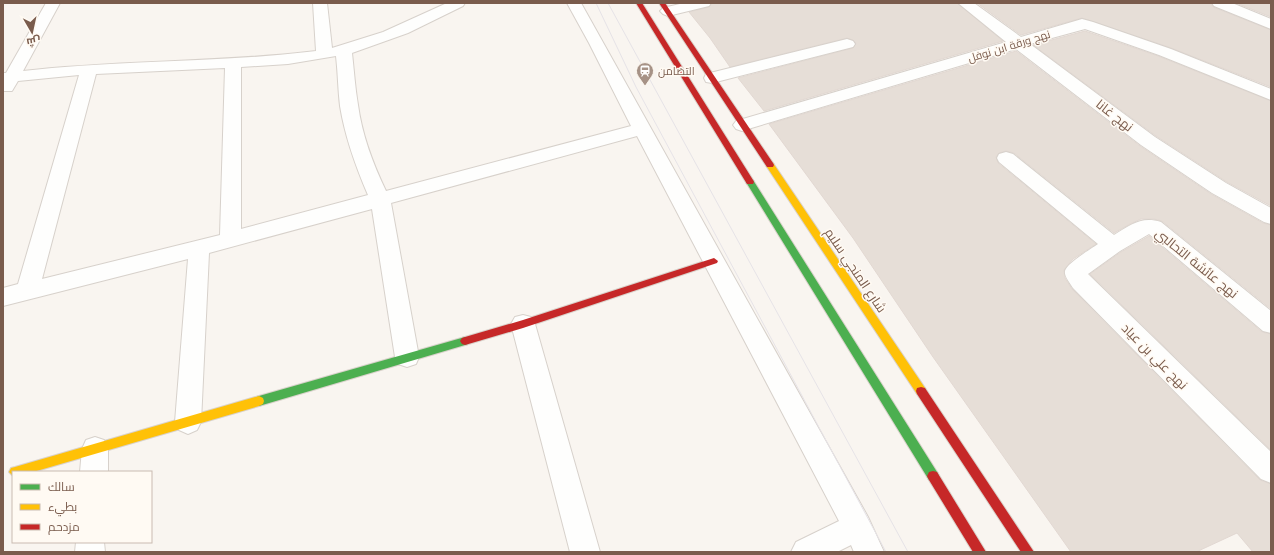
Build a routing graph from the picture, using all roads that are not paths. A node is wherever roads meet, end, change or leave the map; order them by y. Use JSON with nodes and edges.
{"nodes":[{"id":1,"x":53,"y":3,"type":"edge"},
{"id":2,"x":320,"y":3,"type":"edge"},
{"id":3,"x":458,"y":3,"type":"edge"},
{"id":4,"x":574,"y":3,"type":"edge"},
{"id":5,"x":639,"y":3,"type":"edge"},
{"id":6,"x":704,"y":3,"type":"edge"},
{"id":7,"x":965,"y":3,"type":"edge"},
{"id":8,"x":1219,"y":3,"type":"edge"},
{"id":9,"x":665,"y":7,"type":"edge"},
{"id":10,"x":1271,"y":24,"type":"edge"},
{"id":11,"x":847,"y":44,"type":"dead end"},
{"id":12,"x":1018,"y":44,"type":"junction"},
{"id":13,"x":344,"y":50,"type":"junction"},
{"id":14,"x":324,"y":54,"type":"junction"},
{"id":15,"x":233,"y":63,"type":"junction"},
{"id":16,"x":89,"y":69,"type":"junction"},
{"id":17,"x":7,"y":78,"type":"edge"},
{"id":18,"x":712,"y":78,"type":"junction"},
{"id":19,"x":3,"y":93,"type":"edge"},
{"id":20,"x":1271,"y":95,"type":"edge"},
{"id":21,"x":742,"y":125,"type":"junction"},
{"id":22,"x":642,"y":129,"type":"junction"},
{"id":23,"x":1006,"y":158,"type":"dead end"},
{"id":24,"x":380,"y":199,"type":"junction"},
{"id":25,"x":1271,"y":217,"type":"edge"},
{"id":26,"x":230,"y":239,"type":"junction"},
{"id":27,"x":1113,"y":244,"type":"junction"},
{"id":28,"x":199,"y":248,"type":"junction"},
{"id":29,"x":714,"y":261,"type":"junction"},
{"id":30,"x":28,"y":290,"type":"junction"},
{"id":31,"x":3,"y":297,"type":"edge"},
{"id":32,"x":523,"y":324,"type":"junction"},
{"id":33,"x":1271,"y":324,"type":"edge"},
{"id":34,"x":407,"y":357,"type":"junction"},
{"id":35,"x":188,"y":422,"type":"junction"},
{"id":36,"x":94,"y":460,"type":"edge"},
{"id":37,"x":1271,"y":470,"type":"edge"},
{"id":38,"x":21,"y":471,"type":"edge"},
{"id":39,"x":864,"y":540,"type":"edge"},
{"id":40,"x":585,"y":552,"type":"edge"},
{"id":41,"x":806,"y":552,"type":"edge"},
{"id":42,"x":980,"y":552,"type":"edge"},
{"id":43,"x":1028,"y":552,"type":"edge"}],
"edges":[{"from":1,"to":17,"type":"street"},
{"from":2,"to":14,"type":"street"},
{"from":3,"to":13,"type":"street"},
{"from":4,"to":22,"type":"street"},
{"from":5,"to":42,"type":"main road"},
{"from":6,"to":9,"type":"street"},
{"from":7,"to":12,"type":"street","name":"نهج غانا"},
{"from":8,"to":10,"type":"street"},
{"from":9,"to":18,"type":"main road","name":"شارع المنجي سليم"},
{"from":11,"to":18,"type":"street"},
{"from":12,"to":20,"type":"street","name":"نهج ورقة ابن نوفل"},
{"from":12,"to":21,"type":"street","name":"نهج ورقة ابن نوفل"},
{"from":12,"to":25,"type":"street","name":"نهج غانا"},
{"from":13,"to":14,"type":"street"},
{"from":13,"to":24,"type":"street"},
{"from":14,"to":15,"type":"street"},
{"from":15,"to":16,"type":"street"},
{"from":15,"to":26,"type":"street"},
{"from":16,"to":17,"type":"street"},
{"from":16,"to":30,"type":"street"},
{"from":17,"to":19,"type":"street"},
{"from":18,"to":21,"type":"main road","name":"شارع المنجي سليم"},
{"from":21,"to":43,"type":"main road","name":"شارع المنجي سليم"},
{"from":22,"to":24,"type":"street"},
{"from":22,"to":29,"type":"street"},
{"from":23,"to":27,"type":"street"},
{"from":24,"to":26,"type":"street"},
{"from":24,"to":34,"type":"street"},
{"from":26,"to":28,"type":"street"},
{"from":27,"to":33,"type":"street","name":"نهج عائشة التحالبي"},
{"from":27,"to":37,"type":"street","name":"نهج علي بن عياد"},
{"from":28,"to":30,"type":"street"},
{"from":28,"to":35,"type":"street"},
{"from":29,"to":32,"type":"main road"},
{"from":29,"to":39,"type":"street"},
{"from":30,"to":31,"type":"street"},
{"from":32,"to":34,"type":"main road"},
{"from":32,"to":40,"type":"street"},
{"from":34,"to":35,"type":"main road"},
{"from":35,"to":36,"type":"main road"},
{"from":36,"to":38,"type":"main road"},
{"from":39,"to":41,"type":"street"}]}
